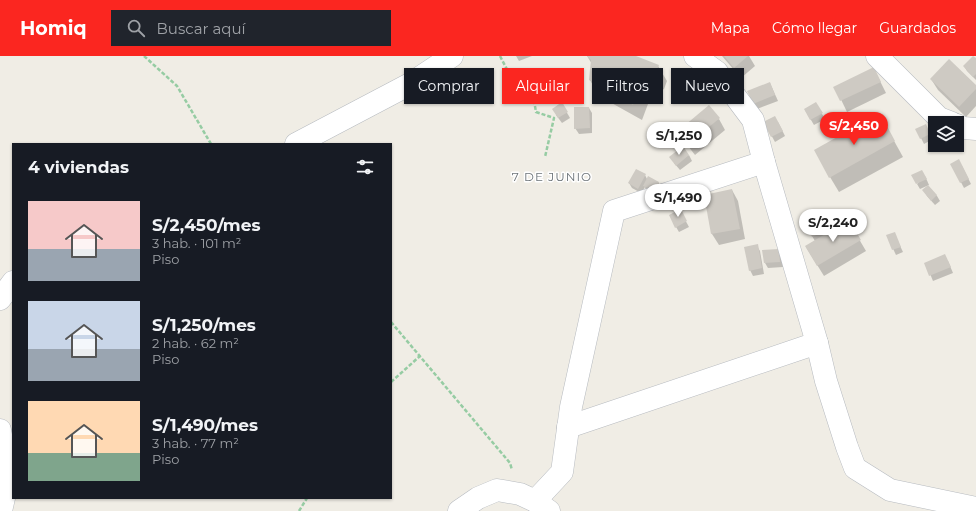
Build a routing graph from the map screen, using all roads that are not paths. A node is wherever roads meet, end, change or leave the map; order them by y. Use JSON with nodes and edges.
{"nodes":[{"id":1,"x":452,"y":56,"type":"edge"},
{"id":2,"x":695,"y":56,"type":"edge"},
{"id":3,"x":877,"y":56,"type":"edge"},
{"id":4,"x":937,"y":116,"type":"edge"},
{"id":5,"x":964,"y":128,"type":"edge"},
{"id":6,"x":976,"y":129,"type":"edge"},
{"id":7,"x":298,"y":143,"type":"edge"},
{"id":8,"x":764,"y":162,"type":"junction"},
{"id":9,"x":12,"y":283,"type":"edge"},
{"id":10,"x":0,"y":299,"type":"edge"},
{"id":11,"x":817,"y":343,"type":"junction"},
{"id":12,"x":568,"y":427,"type":"junction"},
{"id":13,"x":0,"y":430,"type":"edge"},
{"id":14,"x":535,"y":502,"type":"edge"},
{"id":15,"x":976,"y":508,"type":"edge"},
{"id":16,"x":1,"y":511,"type":"edge"},
{"id":17,"x":459,"y":511,"type":"edge"}],
"edges":[{"from":1,"to":7,"type":"street"},
{"from":2,"to":8,"type":"street"},
{"from":3,"to":4,"type":"street"},
{"from":5,"to":6,"type":"street"},
{"from":8,"to":11,"type":"street"},
{"from":8,"to":12,"type":"street"},
{"from":9,"to":10,"type":"street"},
{"from":11,"to":12,"type":"street"},
{"from":11,"to":15,"type":"street"},
{"from":12,"to":14,"type":"street"},
{"from":13,"to":16,"type":"street"},
{"from":14,"to":17,"type":"street"}]}
